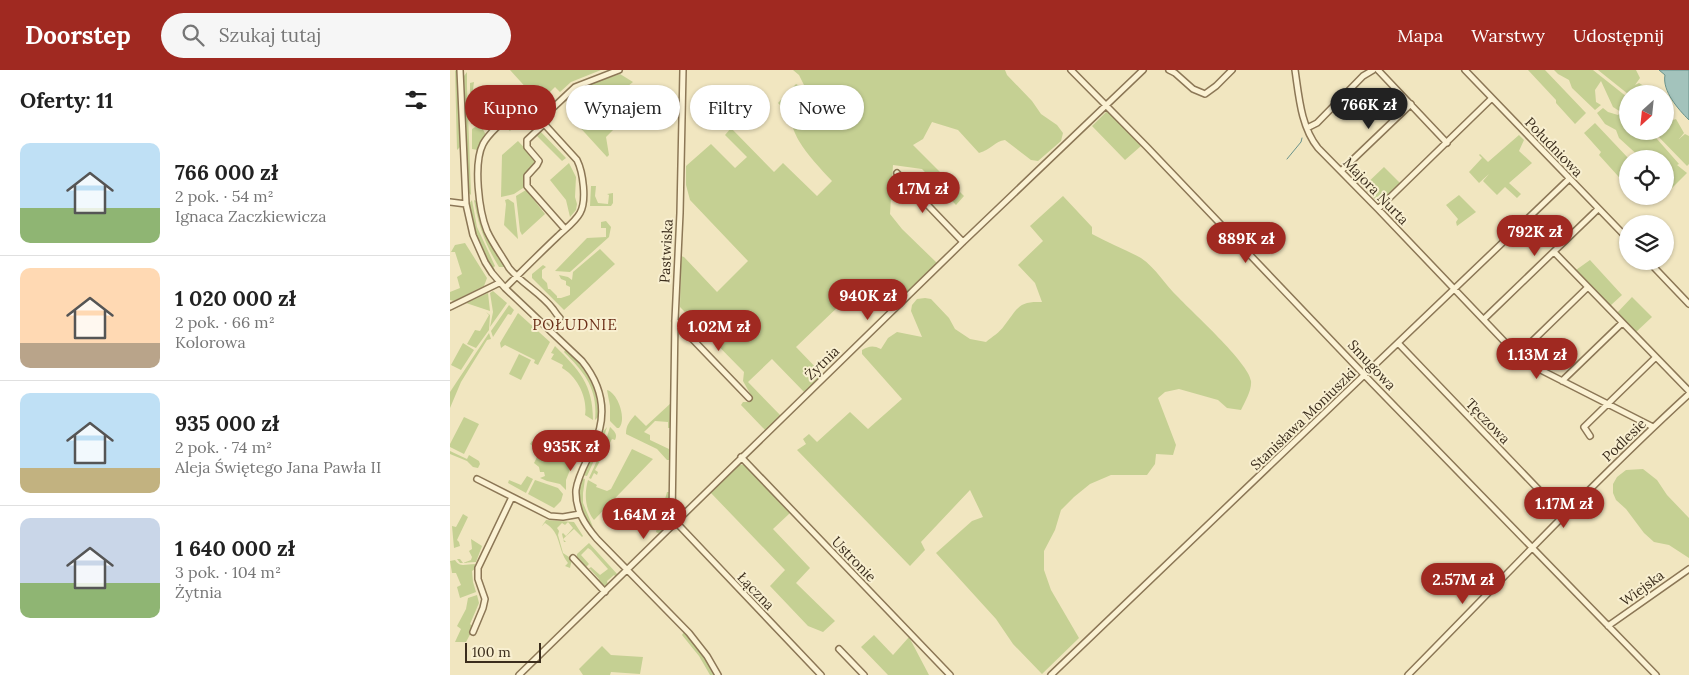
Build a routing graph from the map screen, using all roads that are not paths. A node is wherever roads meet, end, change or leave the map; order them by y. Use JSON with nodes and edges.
{"nodes":[{"id":1,"x":460,"y":70,"type":"edge"},
{"id":2,"x":619,"y":70,"type":"edge"},
{"id":3,"x":683,"y":70,"type":"edge"},
{"id":4,"x":1071,"y":70,"type":"edge"},
{"id":5,"x":1143,"y":70,"type":"edge"},
{"id":6,"x":1169,"y":70,"type":"edge"},
{"id":7,"x":1232,"y":70,"type":"edge"},
{"id":8,"x":1295,"y":70,"type":"edge"},
{"id":9,"x":1373,"y":70,"type":"edge"},
{"id":10,"x":1378,"y":70,"type":"edge"},
{"id":11,"x":1465,"y":70,"type":"edge"},
{"id":12,"x":1492,"y":98,"type":"junction"},
{"id":13,"x":1106,"y":104,"type":"junction"},
{"id":14,"x":1411,"y":104,"type":"junction"},
{"id":15,"x":556,"y":107,"type":"edge"},
{"id":16,"x":1307,"y":128,"type":"junction"},
{"id":17,"x":496,"y":130,"type":"edge"},
{"id":18,"x":535,"y":130,"type":"edge"},
{"id":19,"x":549,"y":130,"type":"edge"},
{"id":20,"x":1447,"y":143,"type":"junction"},
{"id":21,"x":1341,"y":171,"type":"junction"},
{"id":22,"x":896,"y":172,"type":"dead end"},
{"id":23,"x":1569,"y":179,"type":"junction"},
{"id":24,"x":450,"y":202,"type":"edge"},
{"id":25,"x":466,"y":204,"type":"junction"},
{"id":26,"x":1378,"y":208,"type":"junction"},
{"id":27,"x":1598,"y":209,"type":"junction"},
{"id":28,"x":564,"y":229,"type":"junction"},
{"id":29,"x":1619,"y":230,"type":"edge"},
{"id":30,"x":964,"y":242,"type":"junction"},
{"id":31,"x":1554,"y":252,"type":"junction"},
{"id":32,"x":1657,"y":270,"type":"edge"},
{"id":33,"x":517,"y":276,"type":"junction"},
{"id":34,"x":499,"y":283,"type":"junction"},
{"id":35,"x":1588,"y":287,"type":"junction"},
{"id":36,"x":505,"y":288,"type":"junction"},
{"id":37,"x":1454,"y":288,"type":"junction"},
{"id":38,"x":1689,"y":304,"type":"edge"},
{"id":39,"x":450,"y":306,"type":"edge"},
{"id":40,"x":560,"y":318,"type":"dead end"},
{"id":41,"x":675,"y":320,"type":"junction"},
{"id":42,"x":1484,"y":320,"type":"junction"},
{"id":43,"x":1622,"y":323,"type":"junction"},
{"id":44,"x":1398,"y":343,"type":"junction"},
{"id":45,"x":1518,"y":355,"type":"junction"},
{"id":46,"x":1656,"y":358,"type":"junction"},
{"id":47,"x":1365,"y":375,"type":"junction"},
{"id":48,"x":1562,"y":381,"type":"junction"},
{"id":49,"x":1689,"y":393,"type":"edge"},
{"id":50,"x":749,"y":398,"type":"dead end"},
{"id":51,"x":1607,"y":404,"type":"junction"},
{"id":52,"x":1653,"y":427,"type":"junction"},
{"id":53,"x":1590,"y":436,"type":"dead end"},
{"id":54,"x":741,"y":457,"type":"junction"},
{"id":55,"x":477,"y":479,"type":"dead end"},
{"id":56,"x":512,"y":496,"type":"junction"},
{"id":57,"x":580,"y":514,"type":"junction"},
{"id":58,"x":1562,"y":515,"type":"junction"},
{"id":59,"x":675,"y":523,"type":"junction"},
{"id":60,"x":1533,"y":548,"type":"junction"},
{"id":61,"x":573,"y":558,"type":"dead end"},
{"id":62,"x":1689,"y":569,"type":"edge"},
{"id":63,"x":627,"y":570,"type":"junction"},
{"id":64,"x":604,"y":592,"type":"junction"},
{"id":65,"x":1608,"y":626,"type":"junction"},
{"id":66,"x":473,"y":632,"type":"dead end"},
{"id":67,"x":839,"y":649,"type":"dead end"},
{"id":68,"x":519,"y":675,"type":"edge"},
{"id":69,"x":718,"y":675,"type":"edge"},
{"id":70,"x":821,"y":675,"type":"edge"},
{"id":71,"x":864,"y":675,"type":"edge"},
{"id":72,"x":950,"y":675,"type":"edge"},
{"id":73,"x":1051,"y":675,"type":"edge"},
{"id":74,"x":1408,"y":675,"type":"edge"},
{"id":75,"x":1656,"y":675,"type":"edge"}],
"edges":[{"from":1,"to":25,"type":"street"},
{"from":2,"to":15,"type":"street"},
{"from":3,"to":41,"type":"street","name":"Pastwiska"},
{"from":4,"to":13,"type":"street","name":"Smugowa"},
{"from":5,"to":13,"type":"street","name":"Żytnia"},
{"from":6,"to":7,"type":"street"},
{"from":8,"to":16,"type":"street","name":"Majora Nurta"},
{"from":9,"to":16,"type":"street"},
{"from":10,"to":14,"type":"street"},
{"from":11,"to":12,"type":"street","name":"Południowa"},
{"from":12,"to":20,"type":"street"},
{"from":12,"to":23,"type":"street","name":"Południowa"},
{"from":13,"to":30,"type":"street","name":"Żytnia"},
{"from":13,"to":47,"type":"street","name":"Smugowa"},
{"from":14,"to":20,"type":"street"},
{"from":14,"to":21,"type":"street"},
{"from":16,"to":21,"type":"street","name":"Majora Nurta"},
{"from":17,"to":33,"type":"street"},
{"from":18,"to":28,"type":"street"},
{"from":19,"to":28,"type":"street"},
{"from":20,"to":26,"type":"street"},
{"from":21,"to":26,"type":"street","name":"Majora Nurta"},
{"from":22,"to":30,"type":"street"},
{"from":23,"to":27,"type":"street","name":"Południowa"},
{"from":23,"to":37,"type":"street","name":"Stanisława Moniuszki"},
{"from":24,"to":25,"type":"street"},
{"from":25,"to":34,"type":"street"},
{"from":26,"to":37,"type":"street","name":"Majora Nurta"},
{"from":27,"to":29,"type":"street","name":"Południowa"},
{"from":27,"to":31,"type":"street"},
{"from":28,"to":33,"type":"street"},
{"from":30,"to":54,"type":"street","name":"Żytnia"},
{"from":31,"to":35,"type":"street"},
{"from":31,"to":42,"type":"street"},
{"from":32,"to":38,"type":"street"},
{"from":33,"to":36,"type":"street"},
{"from":33,"to":40,"type":"street"},
{"from":34,"to":36,"type":"street"},
{"from":34,"to":39,"type":"street"},
{"from":35,"to":43,"type":"street"},
{"from":35,"to":45,"type":"street"},
{"from":36,"to":57,"type":"street"},
{"from":37,"to":42,"type":"street","name":"Majora Nurta"},
{"from":37,"to":44,"type":"street","name":"Stanisława Moniuszki"},
{"from":41,"to":50,"type":"street"},
{"from":41,"to":59,"type":"street","name":"Pastwiska"},
{"from":42,"to":45,"type":"street","name":"Majora Nurta"},
{"from":43,"to":46,"type":"street"},
{"from":43,"to":48,"type":"street"},
{"from":44,"to":47,"type":"street","name":"Stanisława Moniuszki"},
{"from":44,"to":58,"type":"street","name":"Tęczowa"},
{"from":45,"to":48,"type":"street","name":"Majora Nurta"},
{"from":46,"to":49,"type":"street"},
{"from":46,"to":51,"type":"street"},
{"from":47,"to":60,"type":"street","name":"Smugowa"},
{"from":47,"to":73,"type":"street","name":"Stanisława Moniuszki"},
{"from":48,"to":51,"type":"street","name":"Majora Nurta"},
{"from":49,"to":52,"type":"street","name":"Podlesie"},
{"from":51,"to":52,"type":"street","name":"Majora Nurta"},
{"from":51,"to":53,"type":"street"},
{"from":52,"to":58,"type":"street","name":"Podlesie"},
{"from":54,"to":59,"type":"street","name":"Żytnia"},
{"from":54,"to":72,"type":"street","name":"Ustronie"},
{"from":55,"to":56,"type":"street"},
{"from":56,"to":57,"type":"street"},
{"from":56,"to":66,"type":"street"},
{"from":57,"to":63,"type":"street"},
{"from":58,"to":60,"type":"street","name":"Podlesie"},
{"from":59,"to":63,"type":"street","name":"Żytnia"},
{"from":59,"to":70,"type":"street","name":"Łączna"},
{"from":60,"to":65,"type":"street","name":"Smugowa"},
{"from":60,"to":74,"type":"street","name":"Podlesie"},
{"from":61,"to":64,"type":"street"},
{"from":62,"to":65,"type":"street","name":"Wiejska"},
{"from":63,"to":64,"type":"street","name":"Żytnia"},
{"from":63,"to":69,"type":"street"},
{"from":64,"to":68,"type":"street","name":"Żytnia"},
{"from":65,"to":75,"type":"street","name":"Smugowa"},
{"from":67,"to":71,"type":"street"}]}
